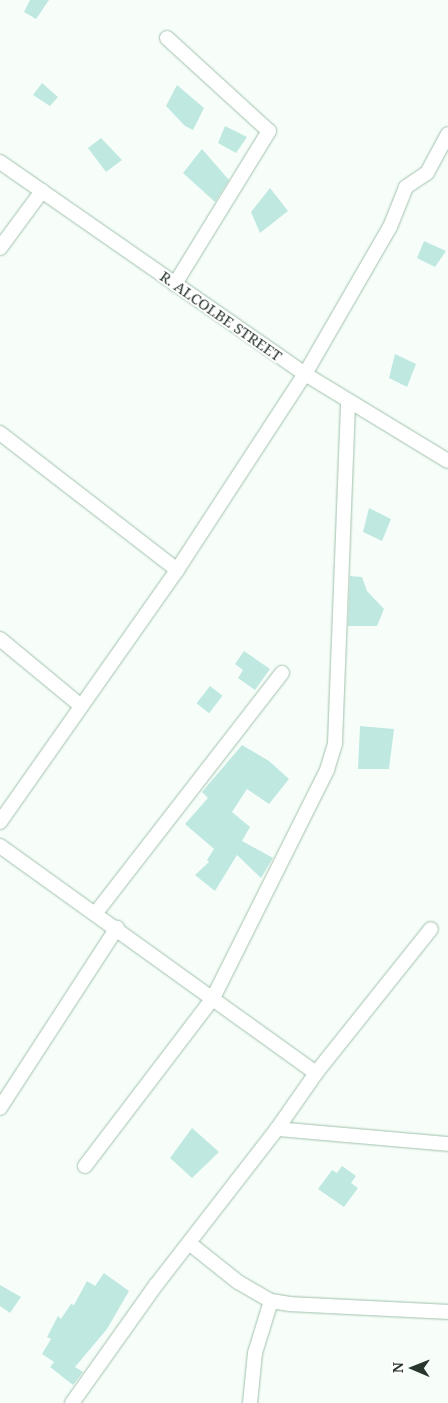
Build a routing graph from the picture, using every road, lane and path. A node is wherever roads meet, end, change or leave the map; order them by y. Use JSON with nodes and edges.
{"nodes":[{"id":1,"x":167,"y":38,"type":"dead end"},
{"id":2,"x":448,"y":134,"type":"edge"},
{"id":3,"x":0,"y":162,"type":"edge"},
{"id":4,"x":42,"y":191,"type":"junction"},
{"id":5,"x":0,"y":248,"type":"edge"},
{"id":6,"x":175,"y":284,"type":"junction"},
{"id":7,"x":305,"y":374,"type":"junction"},
{"id":8,"x":348,"y":401,"type":"junction"},
{"id":9,"x":0,"y":432,"type":"edge"},
{"id":10,"x":448,"y":461,"type":"edge"},
{"id":11,"x":177,"y":570,"type":"junction"},
{"id":12,"x":0,"y":639,"type":"edge"},
{"id":13,"x":282,"y":673,"type":"dead end"},
{"id":14,"x":81,"y":706,"type":"junction"},
{"id":15,"x":0,"y":822,"type":"edge"},
{"id":16,"x":0,"y":846,"type":"edge"},
{"id":17,"x":95,"y":914,"type":"junction"},
{"id":18,"x":117,"y":928,"type":"junction"},
{"id":19,"x":431,"y":929,"type":"dead end"},
{"id":20,"x":213,"y":998,"type":"junction"},
{"id":21,"x":316,"y":1073,"type":"junction"},
{"id":22,"x":0,"y":1108,"type":"edge"},
{"id":23,"x":277,"y":1129,"type":"junction"},
{"id":24,"x":448,"y":1144,"type":"edge"},
{"id":25,"x":85,"y":1166,"type":"dead end"},
{"id":26,"x":189,"y":1243,"type":"junction"},
{"id":27,"x":271,"y":1301,"type":"junction"},
{"id":28,"x":448,"y":1312,"type":"edge"},
{"id":29,"x":72,"y":1403,"type":"edge"},
{"id":30,"x":250,"y":1403,"type":"edge"}],
"edges":[{"from":1,"to":6,"type":"street"},
{"from":2,"to":7,"type":"street"},
{"from":3,"to":4,"type":"street","name":"R. ALCOLBE STREET"},
{"from":4,"to":5,"type":"street"},
{"from":4,"to":6,"type":"street","name":"R. ALCOLBE STREET"},
{"from":6,"to":7,"type":"street","name":"R. ALCOLBE STREET"},
{"from":7,"to":8,"type":"street","name":"R. ALCOLBE STREET"},
{"from":7,"to":11,"type":"street"},
{"from":8,"to":10,"type":"street","name":"R. ALCOLBE STREET"},
{"from":8,"to":20,"type":"street"},
{"from":9,"to":11,"type":"street"},
{"from":11,"to":14,"type":"street"},
{"from":12,"to":14,"type":"street"},
{"from":13,"to":17,"type":"street"},
{"from":14,"to":15,"type":"street"},
{"from":16,"to":17,"type":"street"},
{"from":17,"to":18,"type":"street"},
{"from":18,"to":20,"type":"street"},
{"from":18,"to":22,"type":"street"},
{"from":19,"to":21,"type":"street"},
{"from":20,"to":21,"type":"street"},
{"from":20,"to":25,"type":"street"},
{"from":21,"to":23,"type":"street"},
{"from":23,"to":24,"type":"street"},
{"from":23,"to":26,"type":"street"},
{"from":26,"to":27,"type":"street"},
{"from":26,"to":29,"type":"street"},
{"from":27,"to":28,"type":"street"},
{"from":27,"to":30,"type":"street"}]}
